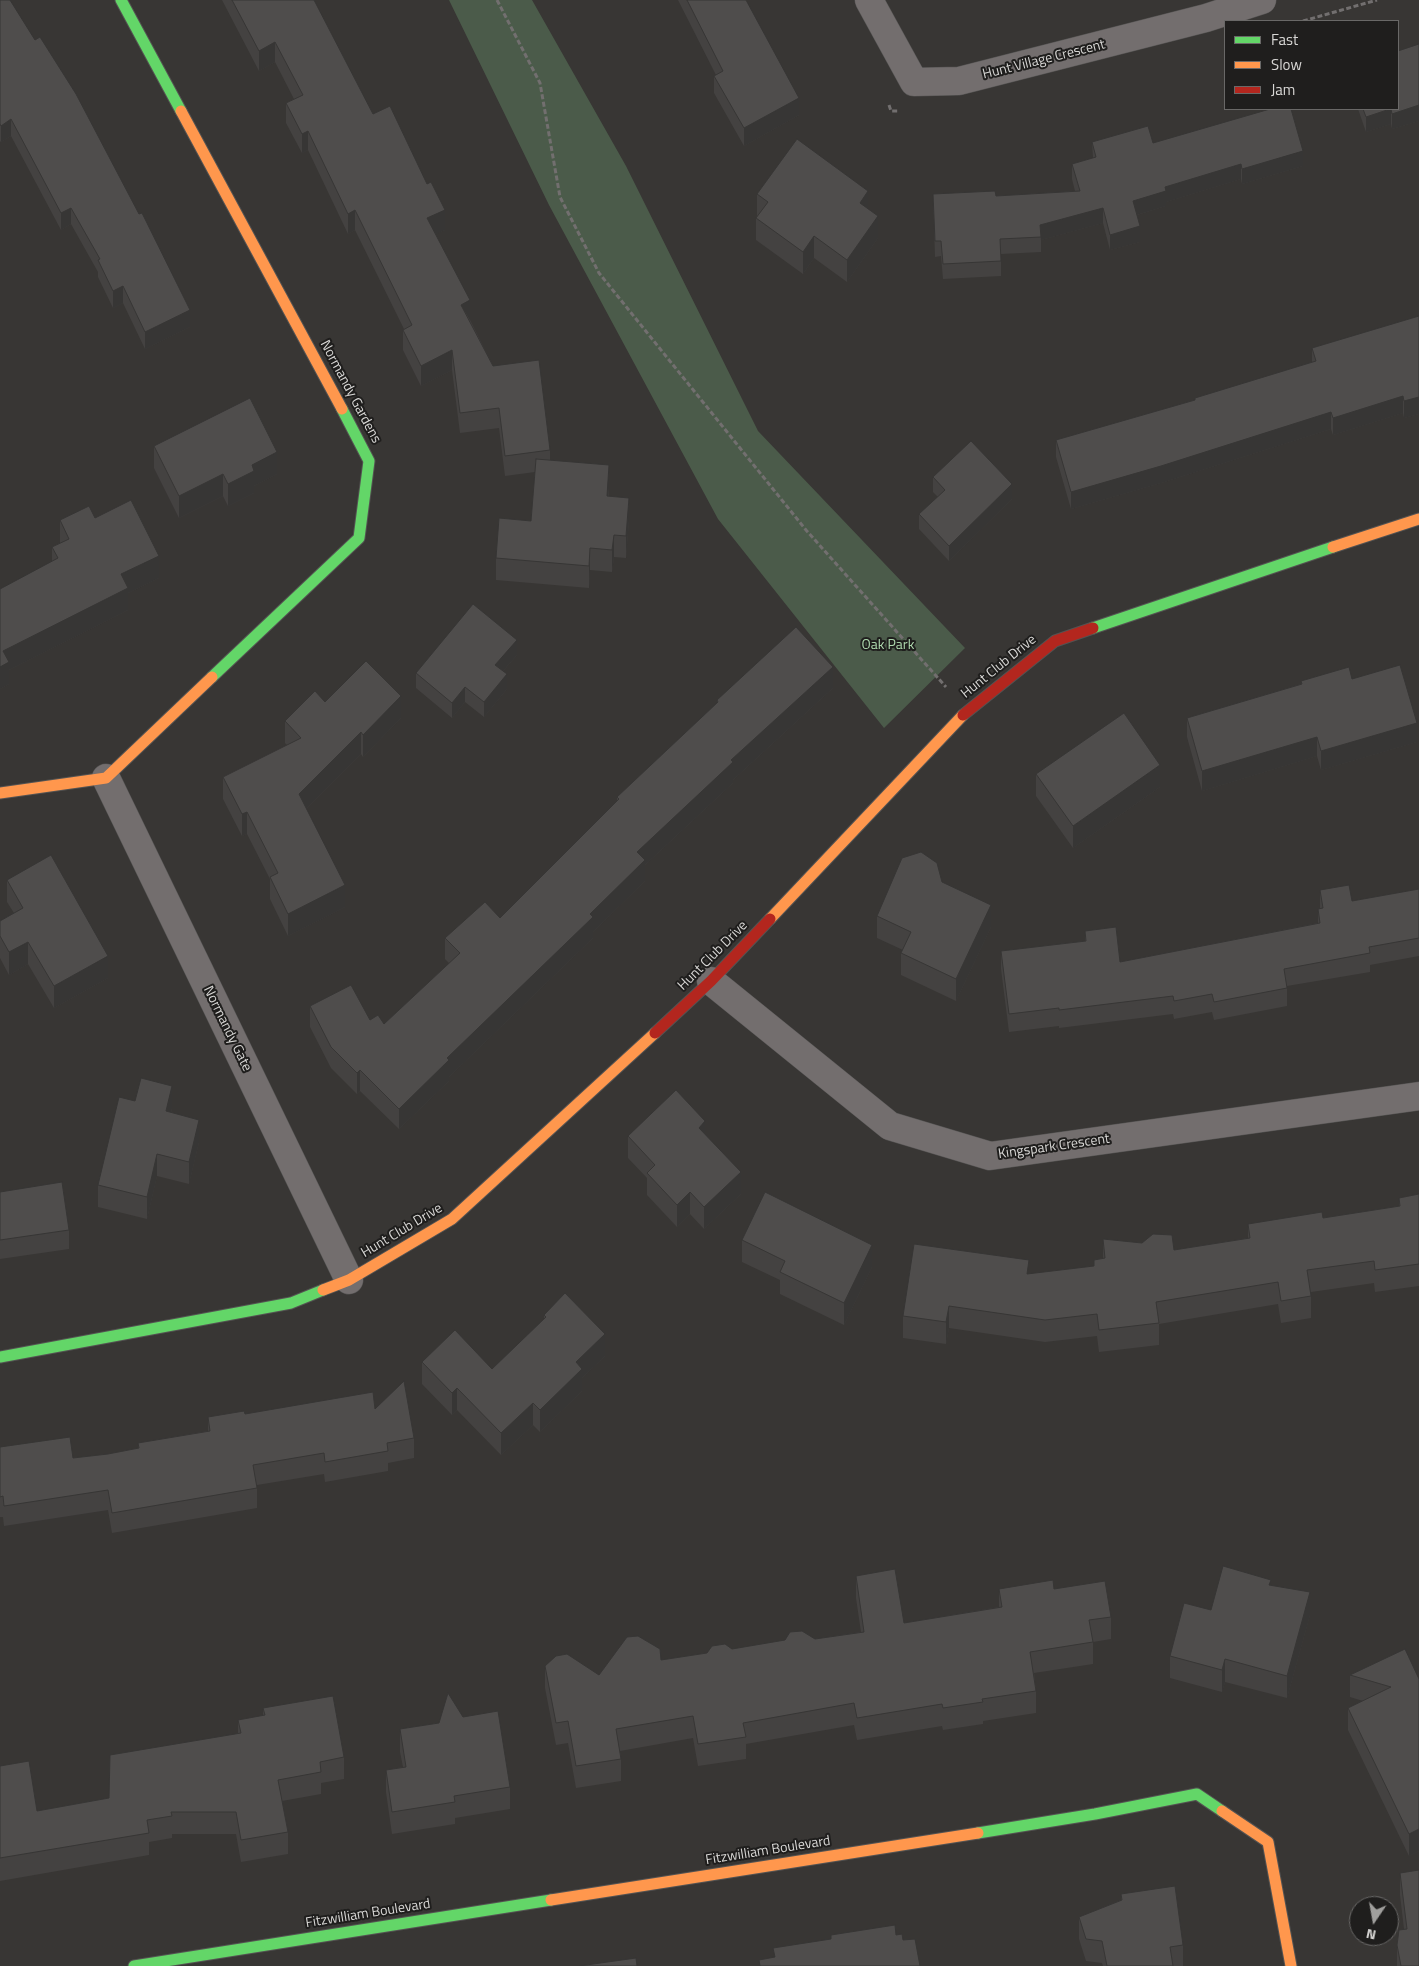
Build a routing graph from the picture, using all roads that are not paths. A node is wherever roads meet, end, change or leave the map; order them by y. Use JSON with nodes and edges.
{"nodes":[{"id":1,"x":120,"y":0,"type":"edge"},
{"id":2,"x":870,"y":0,"type":"edge"},
{"id":3,"x":1262,"y":0,"type":"edge"},
{"id":4,"x":1419,"y":519,"type":"edge"},
{"id":5,"x":106,"y":778,"type":"junction"},
{"id":6,"x":0,"y":794,"type":"edge"},
{"id":7,"x":711,"y":982,"type":"junction"},
{"id":8,"x":1419,"y":1096,"type":"edge"},
{"id":9,"x":349,"y":1280,"type":"junction"},
{"id":10,"x":0,"y":1357,"type":"edge"},
{"id":11,"x":134,"y":1966,"type":"edge"},
{"id":12,"x":1291,"y":1966,"type":"edge"}],
"edges":[{"from":1,"to":5,"type":"street","name":"Normandy Gardens"},
{"from":2,"to":3,"type":"street","name":"Hunt Village Crescent"},
{"from":4,"to":7,"type":"street","name":"Hunt Club Drive"},
{"from":5,"to":6,"type":"street"},
{"from":5,"to":9,"type":"street","name":"Normandy Gate"},
{"from":7,"to":8,"type":"street","name":"Kingspark Crescent"},
{"from":7,"to":9,"type":"street","name":"Hunt Club Drive"},
{"from":9,"to":10,"type":"street","name":"Hunt Club Drive"},
{"from":11,"to":12,"type":"street","name":"Fitzwilliam Boulevard"}]}
